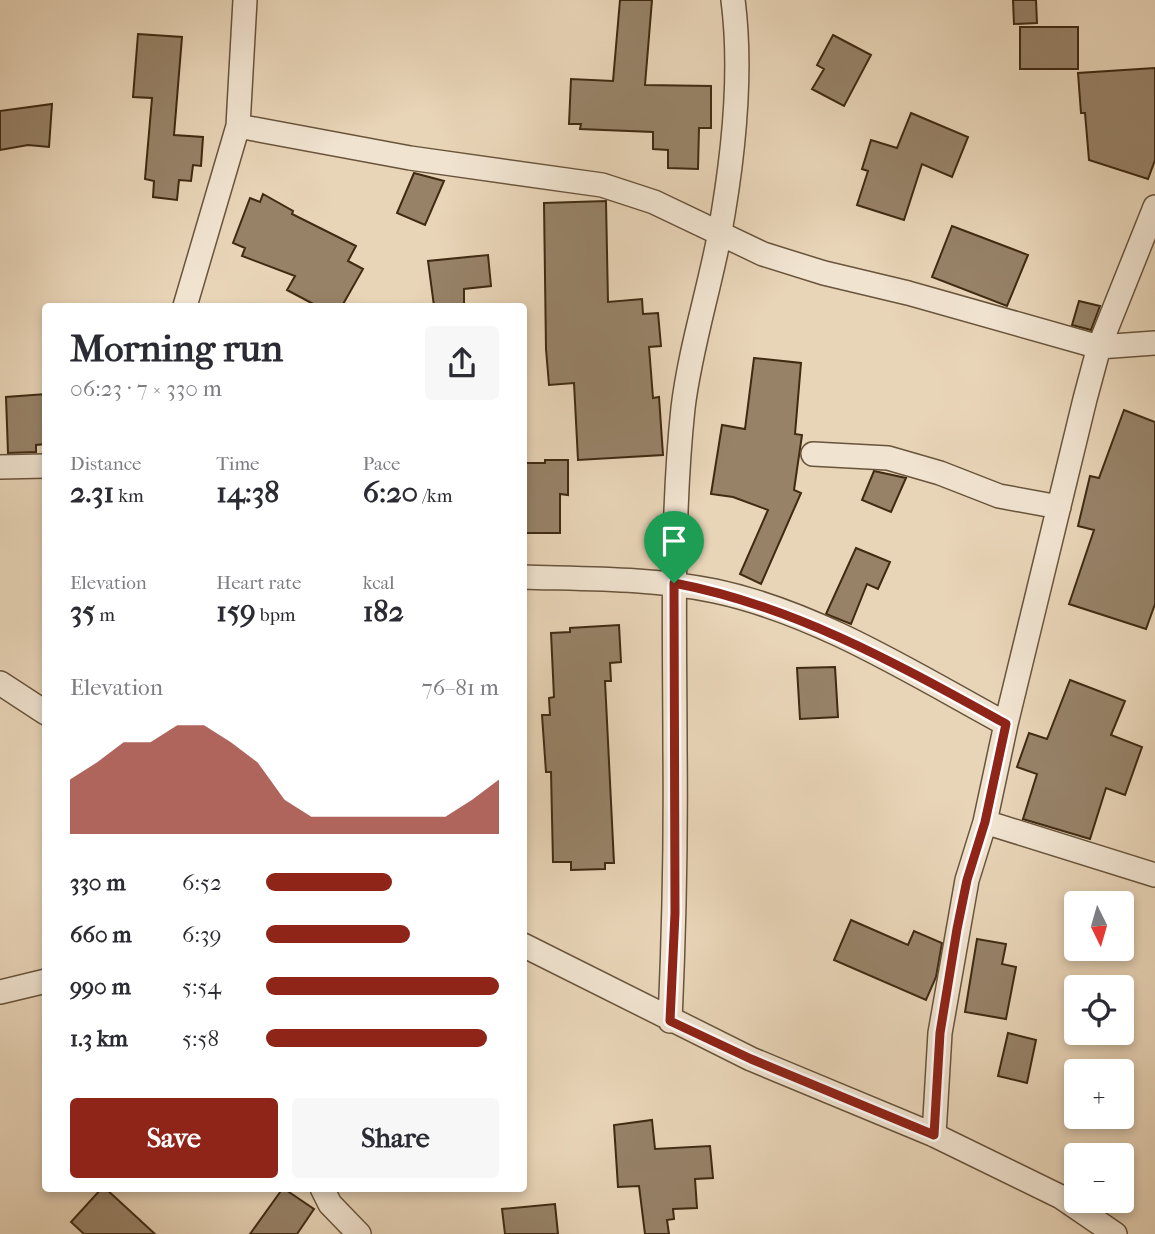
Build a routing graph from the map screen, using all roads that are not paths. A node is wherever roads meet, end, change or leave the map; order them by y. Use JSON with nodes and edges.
{"nodes":[{"id":1,"x":244,"y":0,"type":"edge"},
{"id":2,"x":733,"y":0,"type":"edge"},
{"id":3,"x":238,"y":126,"type":"junction"},
{"id":4,"x":1155,"y":208,"type":"edge"},
{"id":5,"x":719,"y":235,"type":"junction"},
{"id":6,"x":186,"y":303,"type":"edge"},
{"id":7,"x":1155,"y":343,"type":"edge"},
{"id":8,"x":1099,"y":347,"type":"junction"},
{"id":9,"x":813,"y":454,"type":"dead end"},
{"id":10,"x":42,"y":466,"type":"edge"},
{"id":11,"x":0,"y":467,"type":"edge"},
{"id":12,"x":1059,"y":507,"type":"junction"},
{"id":13,"x":527,"y":577,"type":"edge"},
{"id":14,"x":674,"y":583,"type":"junction"},
{"id":15,"x":0,"y":683,"type":"edge"},
{"id":16,"x":42,"y":710,"type":"edge"},
{"id":17,"x":1006,"y":724,"type":"junction"},
{"id":18,"x":985,"y":822,"type":"junction"},
{"id":19,"x":1155,"y":874,"type":"edge"},
{"id":20,"x":527,"y":947,"type":"edge"},
{"id":21,"x":42,"y":982,"type":"edge"},
{"id":22,"x":0,"y":992,"type":"edge"},
{"id":23,"x":670,"y":1021,"type":"junction"},
{"id":24,"x":934,"y":1135,"type":"junction"},
{"id":25,"x":324,"y":1192,"type":"edge"},
{"id":26,"x":359,"y":1234,"type":"edge"},
{"id":27,"x":1115,"y":1234,"type":"edge"}],
"edges":[{"from":1,"to":3,"type":"street"},
{"from":2,"to":5,"type":"street"},
{"from":3,"to":5,"type":"street"},
{"from":3,"to":6,"type":"street"},
{"from":4,"to":8,"type":"street"},
{"from":5,"to":8,"type":"street"},
{"from":5,"to":14,"type":"street"},
{"from":7,"to":8,"type":"street"},
{"from":8,"to":12,"type":"street"},
{"from":9,"to":12,"type":"street"},
{"from":10,"to":11,"type":"street"},
{"from":12,"to":17,"type":"street"},
{"from":13,"to":14,"type":"street"},
{"from":14,"to":17,"type":"street"},
{"from":14,"to":23,"type":"street"},
{"from":15,"to":16,"type":"street"},
{"from":17,"to":18,"type":"street"},
{"from":18,"to":19,"type":"street"},
{"from":18,"to":24,"type":"street"},
{"from":20,"to":23,"type":"street"},
{"from":21,"to":22,"type":"street"},
{"from":23,"to":24,"type":"street"},
{"from":24,"to":27,"type":"street"},
{"from":25,"to":26,"type":"street"}]}
